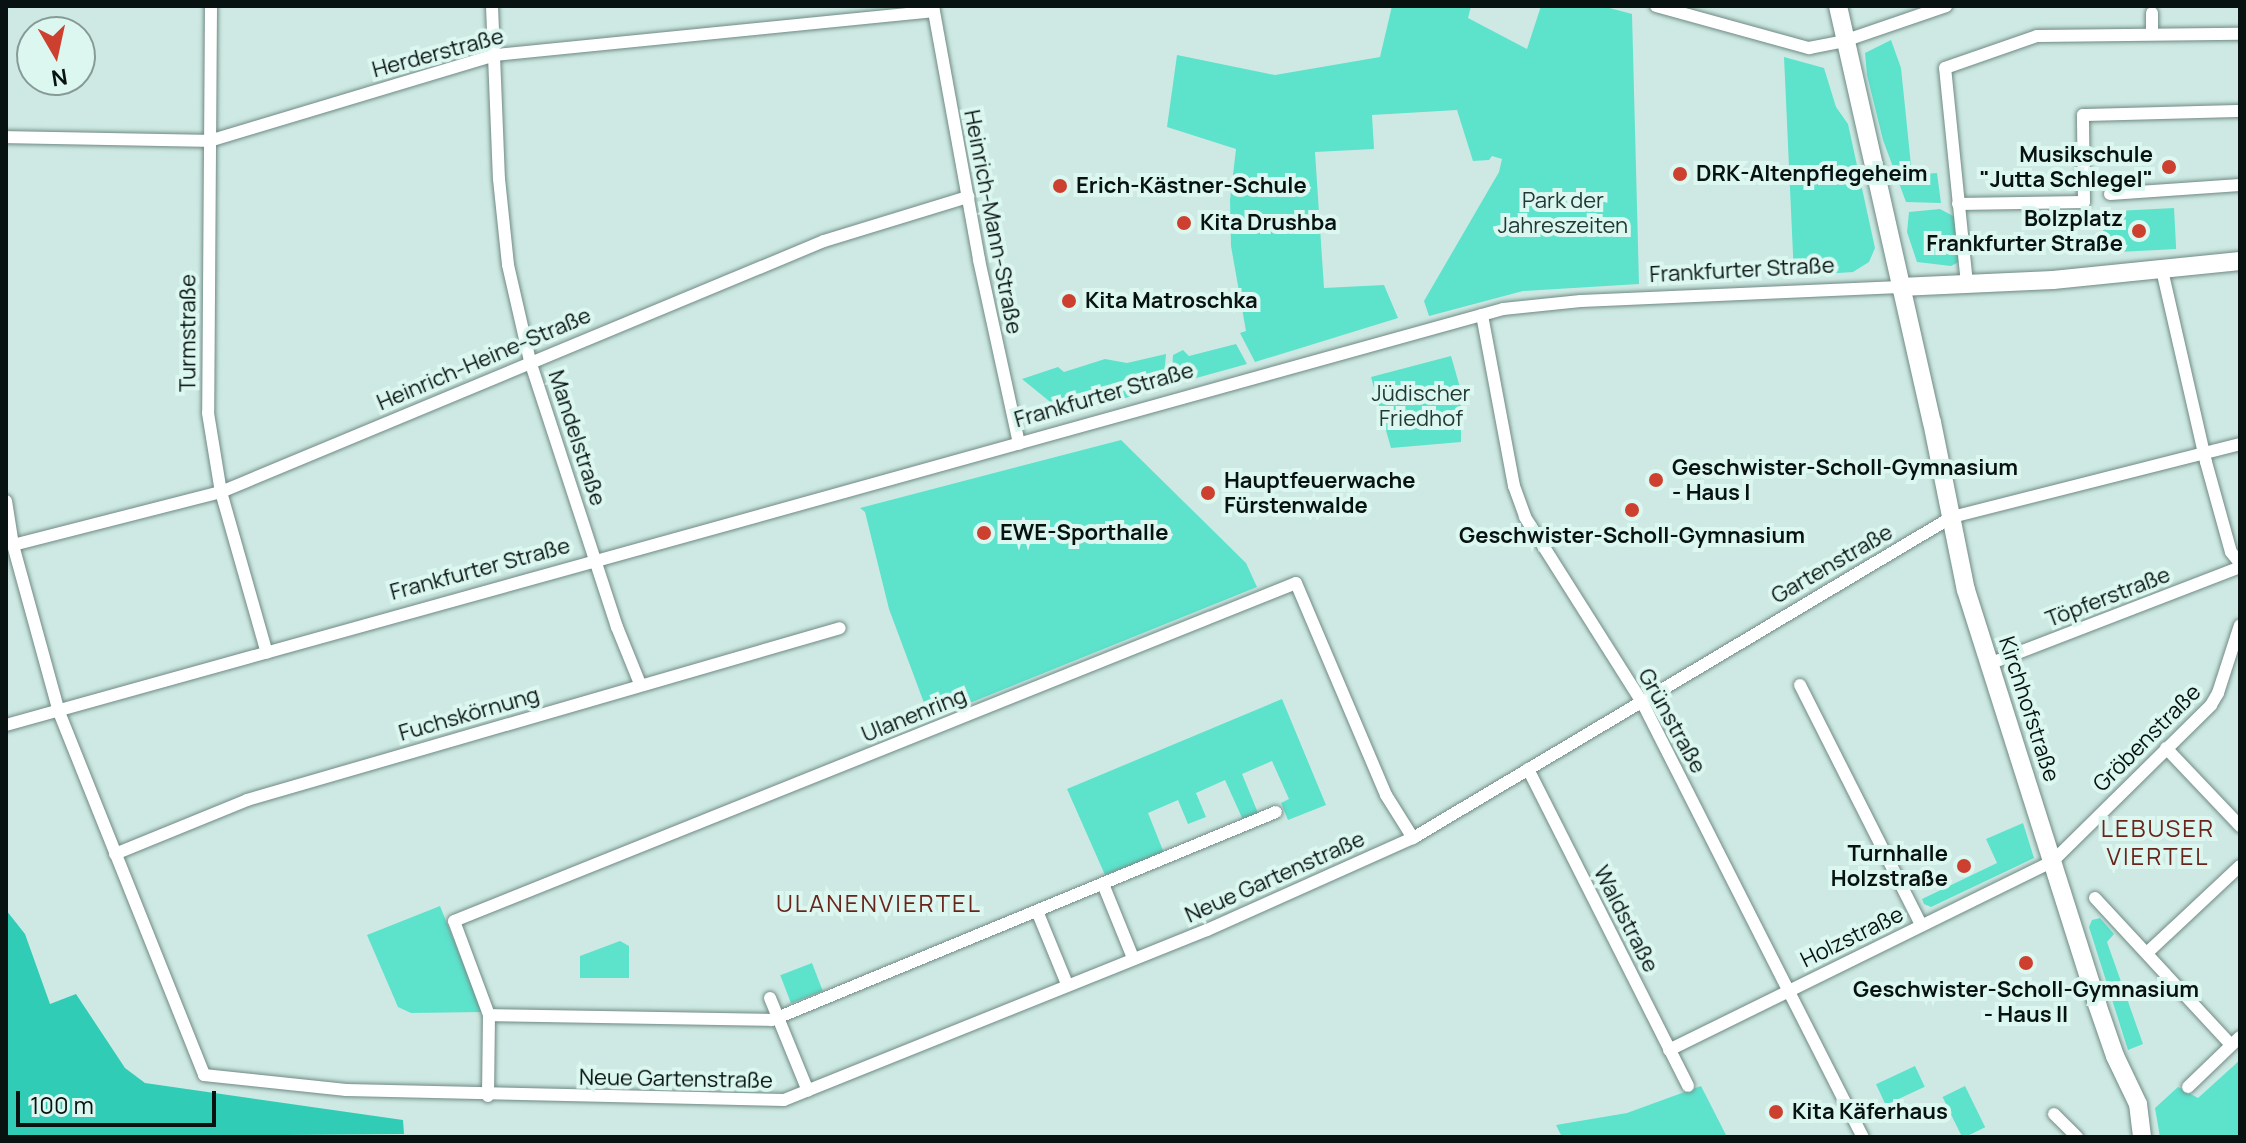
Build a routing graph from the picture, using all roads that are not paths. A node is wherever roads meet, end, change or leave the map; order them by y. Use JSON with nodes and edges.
{"nodes":[{"id":1,"x":211,"y":6,"type":"edge"},
{"id":2,"x":492,"y":6,"type":"edge"},
{"id":3,"x":1656,"y":6,"type":"edge"},
{"id":4,"x":1838,"y":6,"type":"edge"},
{"id":5,"x":1946,"y":6,"type":"edge"},
{"id":6,"x":934,"y":9,"type":"edge"},
{"id":7,"x":2152,"y":13,"type":"dead end"},
{"id":8,"x":2152,"y":34,"type":"junction"},
{"id":9,"x":2240,"y":34,"type":"edge"},
{"id":10,"x":1844,"y":41,"type":"junction"},
{"id":11,"x":495,"y":55,"type":"junction"},
{"id":12,"x":2240,"y":111,"type":"edge"},
{"id":13,"x":6,"y":137,"type":"edge"},
{"id":14,"x":209,"y":141,"type":"junction"},
{"id":15,"x":2240,"y":185,"type":"edge"},
{"id":16,"x":2110,"y":194,"type":"dead end"},
{"id":17,"x":968,"y":197,"type":"junction"},
{"id":18,"x":1958,"y":204,"type":"junction"},
{"id":19,"x":2240,"y":261,"type":"edge"},
{"id":20,"x":2162,"y":270,"type":"junction"},
{"id":21,"x":1967,"y":284,"type":"junction"},
{"id":22,"x":1900,"y":287,"type":"junction"},
{"id":23,"x":1482,"y":315,"type":"junction"},
{"id":24,"x":530,"y":361,"type":"junction"},
{"id":25,"x":1019,"y":444,"type":"junction"},
{"id":26,"x":2240,"y":444,"type":"edge"},
{"id":27,"x":2204,"y":452,"type":"junction"},
{"id":28,"x":221,"y":492,"type":"junction"},
{"id":29,"x":6,"y":501,"type":"edge"},
{"id":30,"x":1952,"y":517,"type":"junction"},
{"id":31,"x":13,"y":545,"type":"junction"},
{"id":32,"x":598,"y":562,"type":"junction"},
{"id":33,"x":2240,"y":565,"type":"edge"},
{"id":34,"x":2240,"y":625,"type":"edge"},
{"id":35,"x":840,"y":628,"type":"dead end"},
{"id":36,"x":267,"y":653,"type":"junction"},
{"id":37,"x":1989,"y":664,"type":"junction"},
{"id":38,"x":640,"y":684,"type":"junction"},
{"id":39,"x":1800,"y":685,"type":"dead end"},
{"id":40,"x":1642,"y":702,"type":"junction"},
{"id":41,"x":59,"y":712,"type":"junction"},
{"id":42,"x":6,"y":725,"type":"edge"},
{"id":43,"x":2166,"y":748,"type":"junction"},
{"id":44,"x":1528,"y":769,"type":"junction"},
{"id":45,"x":1276,"y":812,"type":"dead end"},
{"id":46,"x":2240,"y":826,"type":"edge"},
{"id":47,"x":1413,"y":838,"type":"junction"},
{"id":48,"x":115,"y":854,"type":"junction"},
{"id":49,"x":2053,"y":861,"type":"junction"},
{"id":50,"x":2240,"y":866,"type":"edge"},
{"id":51,"x":1103,"y":884,"type":"junction"},
{"id":52,"x":2095,"y":898,"type":"dead end"},
{"id":53,"x":1037,"y":911,"type":"junction"},
{"id":54,"x":1921,"y":925,"type":"junction"},
{"id":55,"x":2148,"y":952,"type":"junction"},
{"id":56,"x":1133,"y":958,"type":"junction"},
{"id":57,"x":1067,"y":984,"type":"junction"},
{"id":58,"x":1789,"y":990,"type":"junction"},
{"id":59,"x":770,"y":998,"type":"dead end"},
{"id":60,"x":489,"y":1015,"type":"junction"},
{"id":61,"x":778,"y":1018,"type":"junction"},
{"id":62,"x":2236,"y":1041,"type":"edge"},
{"id":63,"x":1669,"y":1050,"type":"junction"},
{"id":64,"x":1688,"y":1086,"type":"dead end"},
{"id":65,"x":2188,"y":1087,"type":"dead end"},
{"id":66,"x":808,"y":1091,"type":"junction"},
{"id":67,"x":488,"y":1096,"type":"junction"},
{"id":68,"x":2054,"y":1114,"type":"dead end"},
{"id":69,"x":1863,"y":1137,"type":"edge"},
{"id":70,"x":2077,"y":1137,"type":"edge"},
{"id":71,"x":2142,"y":1137,"type":"edge"}],
"edges":[{"from":1,"to":14,"type":"street","name":"Turmstraße"},
{"from":2,"to":11,"type":"street","name":"Mandelstraße"},
{"from":3,"to":10,"type":"street"},
{"from":4,"to":10,"type":"street","name":"Kirchhofstraße"},
{"from":5,"to":10,"type":"street"},
{"from":6,"to":11,"type":"street","name":"Herderstraße"},
{"from":6,"to":17,"type":"street","name":"Heinrich-Mann-Straße"},
{"from":7,"to":8,"type":"street"},
{"from":8,"to":9,"type":"street"},
{"from":8,"to":18,"type":"street"},
{"from":10,"to":22,"type":"street","name":"Kirchhofstraße"},
{"from":11,"to":14,"type":"street","name":"Herderstraße"},
{"from":11,"to":24,"type":"street","name":"Mandelstraße"},
{"from":12,"to":18,"type":"street"},
{"from":13,"to":14,"type":"street","name":"Herderstraße"},
{"from":14,"to":28,"type":"street","name":"Turmstraße"},
{"from":15,"to":16,"type":"street"},
{"from":17,"to":24,"type":"street","name":"Heinrich-Heine-Straße"},
{"from":17,"to":25,"type":"street","name":"Heinrich-Mann-Straße"},
{"from":18,"to":21,"type":"street"},
{"from":19,"to":20,"type":"street","name":"Frankfurter Straße"},
{"from":20,"to":21,"type":"street","name":"Frankfurter Straße"},
{"from":20,"to":27,"type":"street"},
{"from":21,"to":22,"type":"street","name":"Frankfurter Straße"},
{"from":22,"to":23,"type":"street","name":"Frankfurter Straße"},
{"from":22,"to":30,"type":"street","name":"Kirchhofstraße"},
{"from":23,"to":25,"type":"street","name":"Frankfurter Straße"},
{"from":23,"to":40,"type":"street","name":"Grünstraße"},
{"from":24,"to":28,"type":"street","name":"Heinrich-Heine-Straße"},
{"from":24,"to":32,"type":"street","name":"Mandelstraße"},
{"from":25,"to":32,"type":"street","name":"Frankfurter Straße"},
{"from":26,"to":27,"type":"street","name":"Gartenstraße"},
{"from":27,"to":30,"type":"street","name":"Gartenstraße"},
{"from":27,"to":33,"type":"street"},
{"from":28,"to":31,"type":"street","name":"Heinrich-Heine-Straße"},
{"from":28,"to":36,"type":"street","name":"Turmstraße"},
{"from":29,"to":31,"type":"street","name":"Neue Gartenstraße"},
{"from":30,"to":37,"type":"street","name":"Kirchhofstraße"},
{"from":30,"to":40,"type":"street","name":"Gartenstraße"},
{"from":31,"to":41,"type":"street","name":"Neue Gartenstraße"},
{"from":32,"to":36,"type":"street","name":"Frankfurter Straße"},
{"from":32,"to":38,"type":"street","name":"Mandelstraße"},
{"from":33,"to":37,"type":"street","name":"Töpferstraße"},
{"from":34,"to":43,"type":"street","name":"Gröbenstraße"},
{"from":35,"to":38,"type":"street","name":"Fuchskörnung"},
{"from":36,"to":41,"type":"street","name":"Frankfurter Straße"},
{"from":37,"to":49,"type":"street","name":"Kirchhofstraße"},
{"from":38,"to":48,"type":"street","name":"Fuchskörnung"},
{"from":39,"to":54,"type":"street"},
{"from":40,"to":44,"type":"street","name":"Neue Gartenstraße"},
{"from":40,"to":58,"type":"street","name":"Grünstraße"},
{"from":41,"to":42,"type":"street","name":"Frankfurter Straße"},
{"from":41,"to":48,"type":"street","name":"Neue Gartenstraße"},
{"from":43,"to":46,"type":"street"},
{"from":43,"to":49,"type":"street","name":"Gröbenstraße"},
{"from":44,"to":47,"type":"street","name":"Neue Gartenstraße"},
{"from":44,"to":63,"type":"street","name":"Waldstraße"},
{"from":45,"to":51,"type":"street"},
{"from":47,"to":56,"type":"street","name":"Neue Gartenstraße"},
{"from":47,"to":60,"type":"street","name":"Ulanenring"},
{"from":48,"to":67,"type":"street","name":"Neue Gartenstraße"},
{"from":49,"to":54,"type":"street","name":"Holzstraße"},
{"from":49,"to":71,"type":"street","name":"Kirchhofstraße"},
{"from":50,"to":55,"type":"street"},
{"from":51,"to":53,"type":"street"},
{"from":51,"to":56,"type":"street"},
{"from":52,"to":55,"type":"street"},
{"from":53,"to":57,"type":"street"},
{"from":53,"to":61,"type":"street"},
{"from":54,"to":58,"type":"street","name":"Holzstraße"},
{"from":55,"to":62,"type":"street"},
{"from":56,"to":57,"type":"street","name":"Neue Gartenstraße"},
{"from":57,"to":66,"type":"street","name":"Neue Gartenstraße"},
{"from":58,"to":63,"type":"street","name":"Holzstraße"},
{"from":58,"to":69,"type":"street","name":"Grünstraße"},
{"from":59,"to":61,"type":"street"},
{"from":60,"to":61,"type":"street"},
{"from":60,"to":67,"type":"street","name":"Ulanenring"},
{"from":61,"to":66,"type":"street"},
{"from":62,"to":65,"type":"street"},
{"from":63,"to":64,"type":"street","name":"Waldstraße"},
{"from":66,"to":67,"type":"street","name":"Neue Gartenstraße"},
{"from":68,"to":70,"type":"street"}]}
